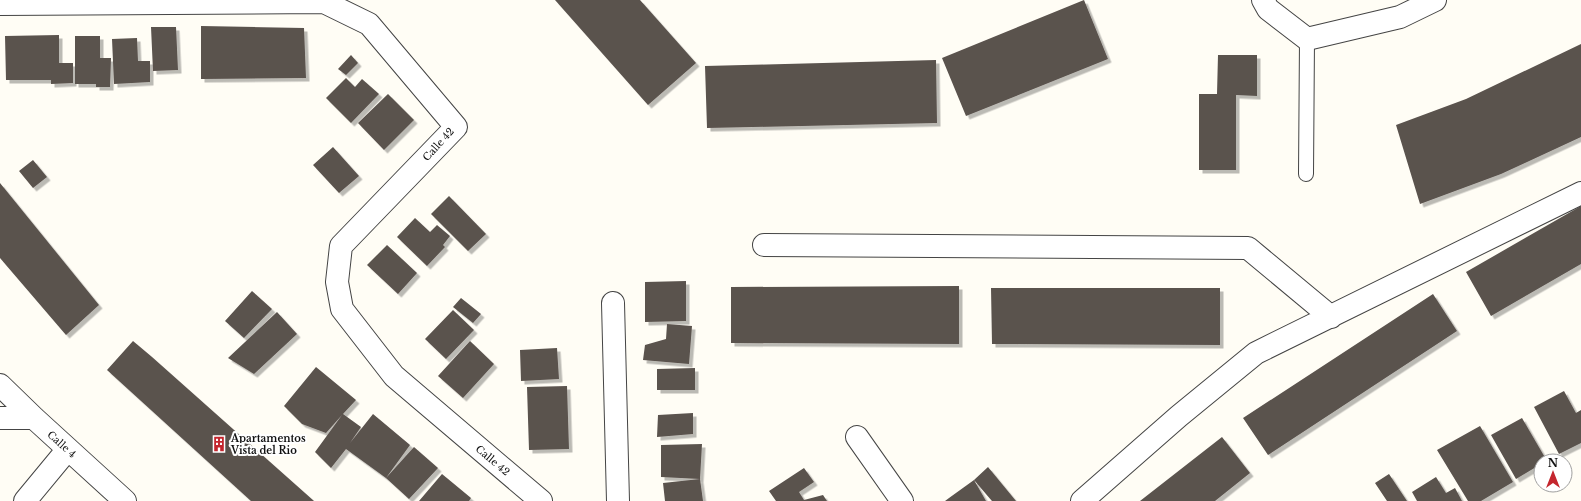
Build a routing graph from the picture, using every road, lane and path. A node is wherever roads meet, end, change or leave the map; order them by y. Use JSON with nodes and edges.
{"nodes":[{"id":1,"x":1263,"y":0,"type":"edge"},
{"id":2,"x":1434,"y":0,"type":"edge"},
{"id":3,"x":0,"y":4,"type":"edge"},
{"id":4,"x":1307,"y":39,"type":"junction"},
{"id":5,"x":1306,"y":174,"type":"dead end"},
{"id":6,"x":1581,"y":193,"type":"edge"},
{"id":7,"x":764,"y":245,"type":"dead end"},
{"id":8,"x":613,"y":303,"type":"dead end"},
{"id":9,"x":1331,"y":317,"type":"junction"},
{"id":10,"x":0,"y":385,"type":"edge"},
{"id":11,"x":0,"y":418,"type":"edge"},
{"id":12,"x":34,"y":418,"type":"junction"},
{"id":13,"x":857,"y":437,"type":"dead end"},
{"id":14,"x":68,"y":449,"type":"junction"},
{"id":15,"x":25,"y":501,"type":"edge"},
{"id":16,"x":125,"y":501,"type":"edge"},
{"id":17,"x":541,"y":501,"type":"edge"},
{"id":18,"x":618,"y":501,"type":"edge"},
{"id":19,"x":902,"y":501,"type":"edge"},
{"id":20,"x":1082,"y":501,"type":"edge"}],
"edges":[{"from":1,"to":4,"type":"street"},
{"from":2,"to":4,"type":"street"},
{"from":3,"to":17,"type":"street","name":"Calle 42"},
{"from":4,"to":5,"type":"lane"},
{"from":6,"to":9,"type":"street"},
{"from":7,"to":9,"type":"street"},
{"from":8,"to":18,"type":"street"},
{"from":9,"to":20,"type":"street"},
{"from":10,"to":12,"type":"street","name":"Calle 4"},
{"from":11,"to":12,"type":"street"},
{"from":12,"to":14,"type":"street","name":"Calle 4"},
{"from":13,"to":19,"type":"street"},
{"from":14,"to":15,"type":"street"},
{"from":14,"to":16,"type":"street","name":"Calle 4"}]}
